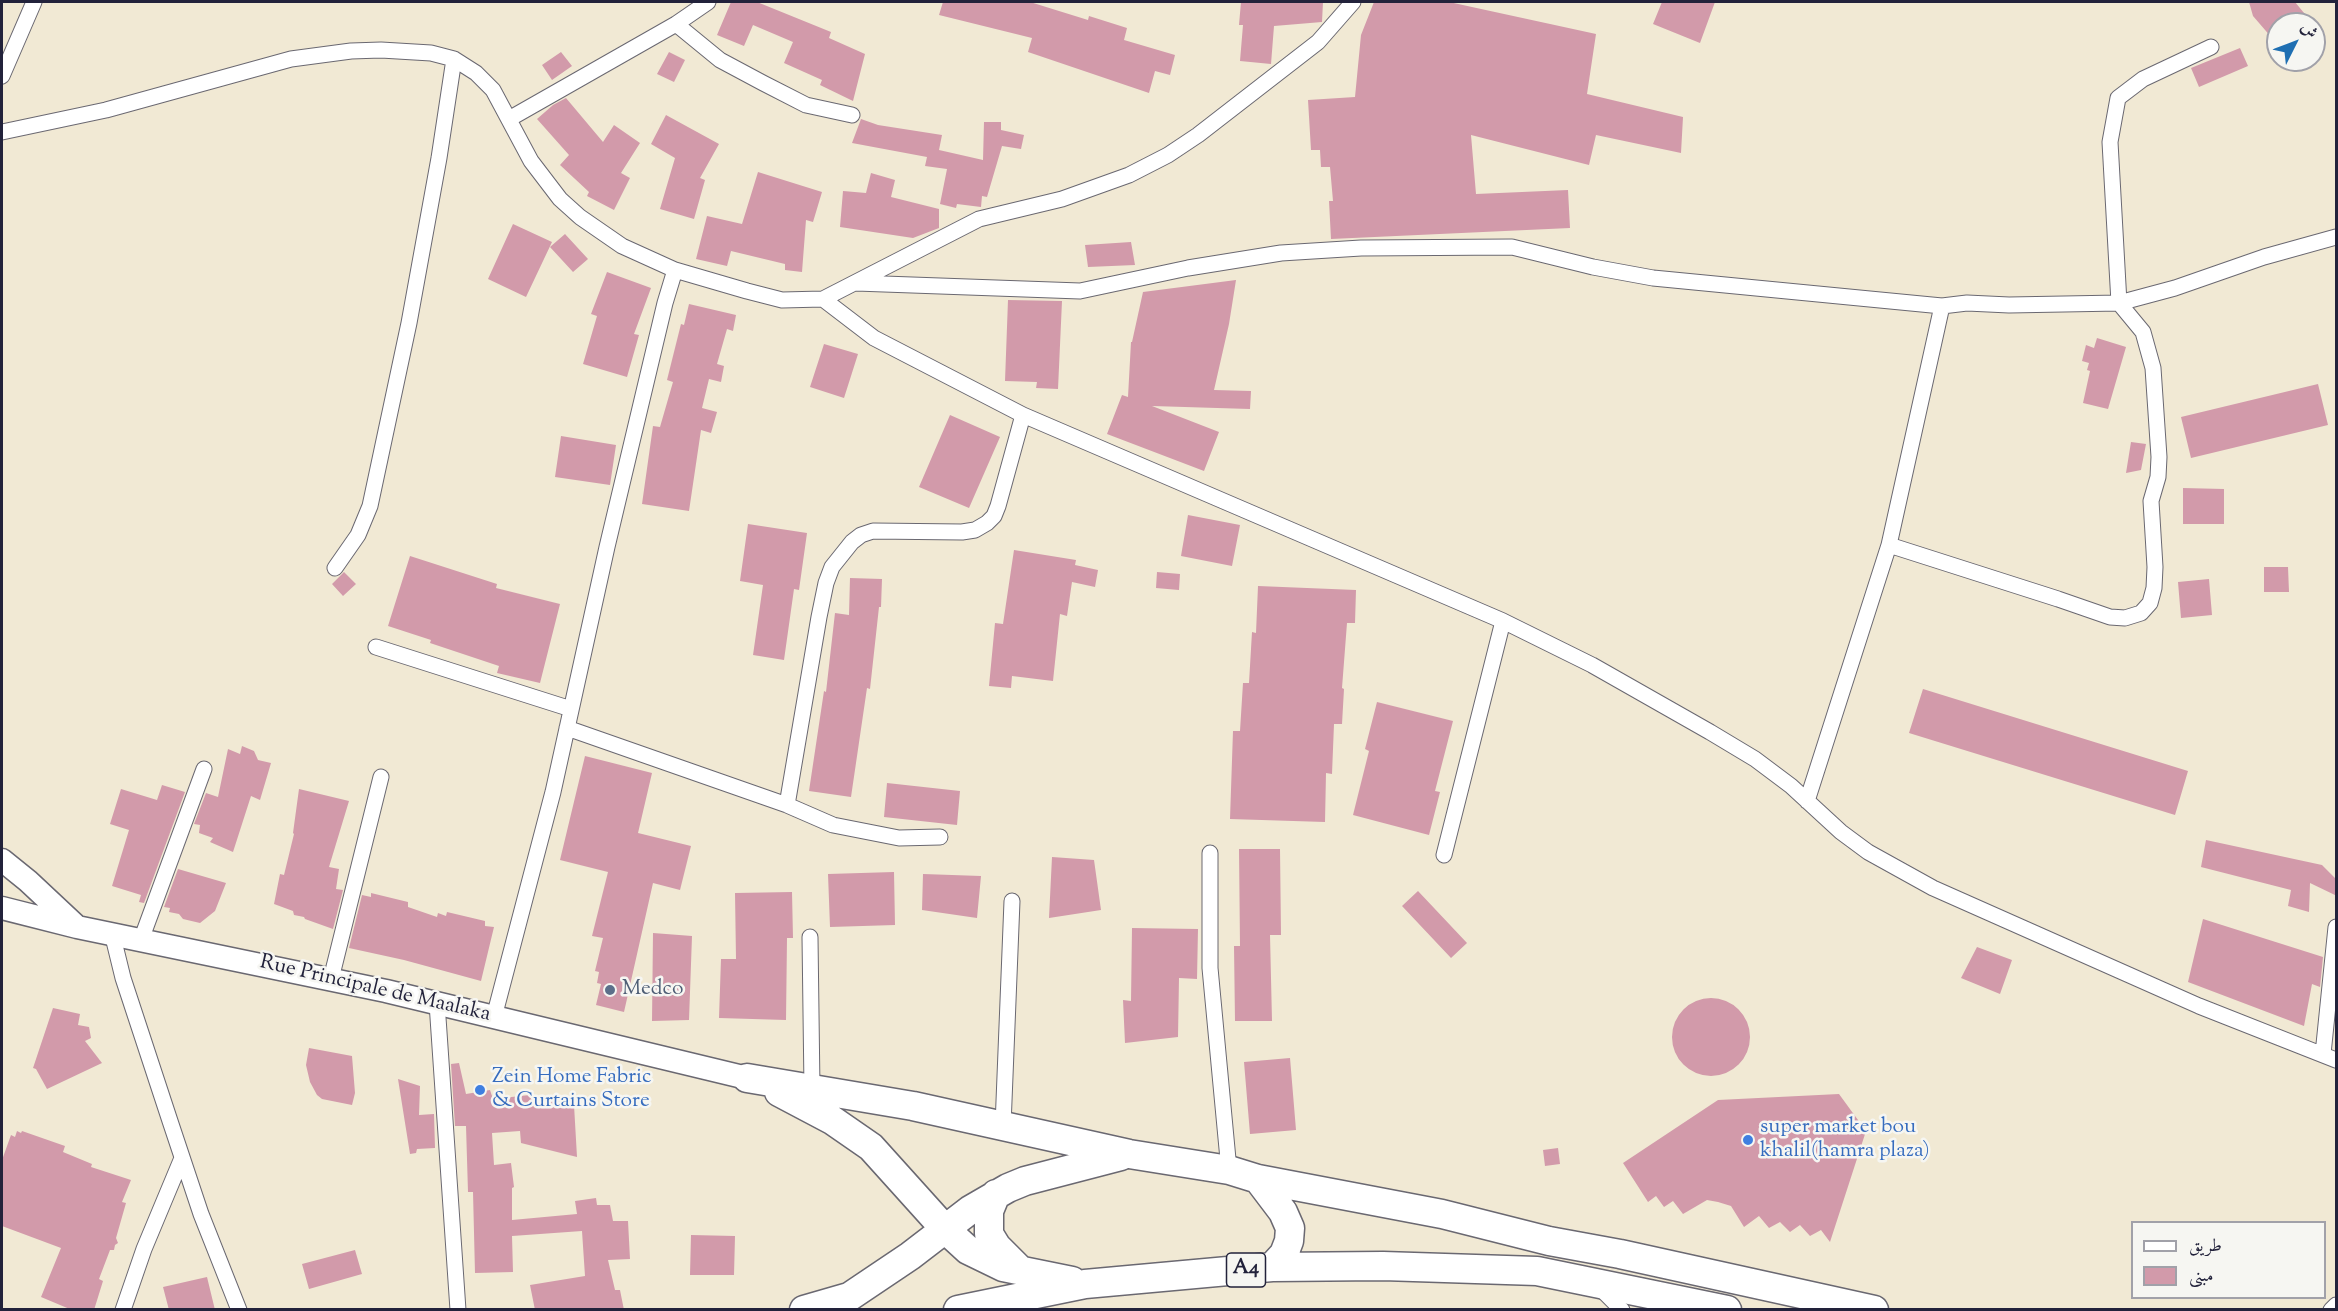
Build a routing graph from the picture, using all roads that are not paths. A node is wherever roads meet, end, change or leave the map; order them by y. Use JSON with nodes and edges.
{"nodes":[{"id":1,"x":34,"y":2,"type":"edge"},
{"id":2,"x":708,"y":2,"type":"edge"},
{"id":3,"x":1353,"y":2,"type":"edge"},
{"id":4,"x":676,"y":24,"type":"junction"},
{"id":5,"x":2211,"y":47,"type":"dead end"},
{"id":6,"x":454,"y":60,"type":"junction"},
{"id":7,"x":2,"y":76,"type":"edge"},
{"id":8,"x":852,"y":115,"type":"dead end"},
{"id":9,"x":509,"y":119,"type":"junction"},
{"id":10,"x":2,"y":132,"type":"edge"},
{"id":11,"x":2337,"y":237,"type":"edge"},
{"id":12,"x":675,"y":270,"type":"junction"},
{"id":13,"x":856,"y":283,"type":"junction"},
{"id":14,"x":823,"y":299,"type":"junction"},
{"id":15,"x":2119,"y":303,"type":"junction"},
{"id":16,"x":1942,"y":306,"type":"junction"},
{"id":17,"x":1023,"y":415,"type":"junction"},
{"id":18,"x":1889,"y":545,"type":"junction"},
{"id":19,"x":335,"y":568,"type":"dead end"},
{"id":20,"x":1503,"y":621,"type":"junction"},
{"id":21,"x":376,"y":647,"type":"dead end"},
{"id":22,"x":571,"y":710,"type":"junction"},
{"id":23,"x":567,"y":728,"type":"junction"},
{"id":24,"x":204,"y":769,"type":"dead end"},
{"id":25,"x":381,"y":777,"type":"dead end"},
{"id":26,"x":1807,"y":801,"type":"junction"},
{"id":27,"x":787,"y":805,"type":"junction"},
{"id":28,"x":940,"y":837,"type":"dead end"},
{"id":29,"x":1210,"y":854,"type":"dead end"},
{"id":30,"x":1444,"y":855,"type":"dead end"},
{"id":31,"x":2,"y":860,"type":"edge"},
{"id":32,"x":1012,"y":900,"type":"dead end"},
{"id":33,"x":2,"y":908,"type":"edge"},
{"id":34,"x":77,"y":927,"type":"junction"},
{"id":35,"x":2337,"y":927,"type":"edge"},
{"id":36,"x":112,"y":933,"type":"junction"},
{"id":37,"x":810,"y":937,"type":"dead end"},
{"id":38,"x":141,"y":940,"type":"junction"},
{"id":39,"x":331,"y":979,"type":"junction"},
{"id":40,"x":437,"y":1003,"type":"junction"},
{"id":41,"x":494,"y":1017,"type":"junction"},
{"id":42,"x":2330,"y":1057,"type":"edge"},
{"id":43,"x":747,"y":1078,"type":"junction"},
{"id":44,"x":812,"y":1089,"type":"junction"},
{"id":45,"x":1003,"y":1126,"type":"junction"},
{"id":46,"x":1129,"y":1154,"type":"junction"},
{"id":47,"x":182,"y":1158,"type":"junction"},
{"id":48,"x":1229,"y":1170,"type":"junction"},
{"id":49,"x":1258,"y":1179,"type":"junction"},
{"id":50,"x":996,"y":1194,"type":"junction"},
{"id":51,"x":944,"y":1228,"type":"junction"},
{"id":52,"x":1272,"y":1268,"type":"junction"},
{"id":53,"x":1023,"y":1272,"type":"junction"},
{"id":54,"x":1596,"y":1283,"type":"junction"},
{"id":55,"x":1085,"y":1284,"type":"junction"},
{"id":56,"x":2337,"y":1305,"type":"edge"},
{"id":57,"x":123,"y":1310,"type":"edge"},
{"id":58,"x":239,"y":1310,"type":"edge"},
{"id":59,"x":458,"y":1310,"type":"edge"},
{"id":60,"x":804,"y":1310,"type":"edge"},
{"id":61,"x":958,"y":1310,"type":"edge"},
{"id":62,"x":1622,"y":1310,"type":"edge"},
{"id":63,"x":1727,"y":1310,"type":"edge"},
{"id":64,"x":1874,"y":1310,"type":"edge"},
{"id":65,"x":2331,"y":1310,"type":"edge"}],
"edges":[{"from":1,"to":7,"type":"street"},
{"from":2,"to":4,"type":"street"},
{"from":3,"to":13,"type":"street"},
{"from":4,"to":8,"type":"street"},
{"from":4,"to":9,"type":"street"},
{"from":5,"to":15,"type":"street"},
{"from":6,"to":9,"type":"street"},
{"from":6,"to":10,"type":"street"},
{"from":6,"to":19,"type":"street"},
{"from":9,"to":12,"type":"street"},
{"from":11,"to":15,"type":"street"},
{"from":12,"to":14,"type":"street"},
{"from":12,"to":22,"type":"street"},
{"from":13,"to":14,"type":"street"},
{"from":13,"to":16,"type":"street"},
{"from":14,"to":17,"type":"street"},
{"from":15,"to":16,"type":"street"},
{"from":15,"to":18,"type":"street"},
{"from":16,"to":18,"type":"street"},
{"from":17,"to":20,"type":"street"},
{"from":17,"to":27,"type":"street"},
{"from":18,"to":26,"type":"street"},
{"from":20,"to":26,"type":"street"},
{"from":20,"to":30,"type":"street"},
{"from":21,"to":22,"type":"street"},
{"from":22,"to":23,"type":"street"},
{"from":23,"to":27,"type":"street"},
{"from":23,"to":41,"type":"street"},
{"from":24,"to":38,"type":"street"},
{"from":25,"to":39,"type":"street"},
{"from":26,"to":42,"type":"street"},
{"from":27,"to":28,"type":"street"},
{"from":29,"to":48,"type":"street"},
{"from":31,"to":34,"type":"main road"},
{"from":32,"to":45,"type":"street"},
{"from":33,"to":34,"type":"main road","name":"Rue Principale de Maalaka"},
{"from":34,"to":36,"type":"main road","name":"Rue Principale de Maalaka"},
{"from":35,"to":42,"type":"street"},
{"from":36,"to":38,"type":"main road","name":"Rue Principale de Maalaka"},
{"from":36,"to":47,"type":"street"},
{"from":37,"to":44,"type":"street"},
{"from":38,"to":39,"type":"main road","name":"Rue Principale de Maalaka"},
{"from":39,"to":40,"type":"main road","name":"Rue Principale de Maalaka"},
{"from":40,"to":41,"type":"main road","name":"Rue Principale de Maalaka"},
{"from":40,"to":59,"type":"street"},
{"from":41,"to":43,"type":"main road","name":"Rue Principale de Maalaka"},
{"from":43,"to":44,"type":"highway"},
{"from":43,"to":51,"type":"highway"},
{"from":44,"to":45,"type":"highway"},
{"from":45,"to":46,"type":"highway"},
{"from":46,"to":48,"type":"highway"},
{"from":46,"to":50,"type":"highway"},
{"from":47,"to":57,"type":"street"},
{"from":47,"to":58,"type":"street"},
{"from":48,"to":49,"type":"highway"},
{"from":49,"to":52,"type":"highway"},
{"from":49,"to":64,"type":"highway"},
{"from":50,"to":51,"type":"highway"},
{"from":50,"to":53,"type":"highway"},
{"from":51,"to":53,"type":"highway"},
{"from":51,"to":60,"type":"highway"},
{"from":52,"to":54,"type":"highway","number":"A4"},
{"from":52,"to":55,"type":"highway","number":"A4"},
{"from":53,"to":55,"type":"highway"},
{"from":54,"to":62,"type":"street"},
{"from":54,"to":63,"type":"highway","number":"A4"},
{"from":55,"to":61,"type":"highway","number":"A4"},
{"from":56,"to":65,"type":"street"}]}
